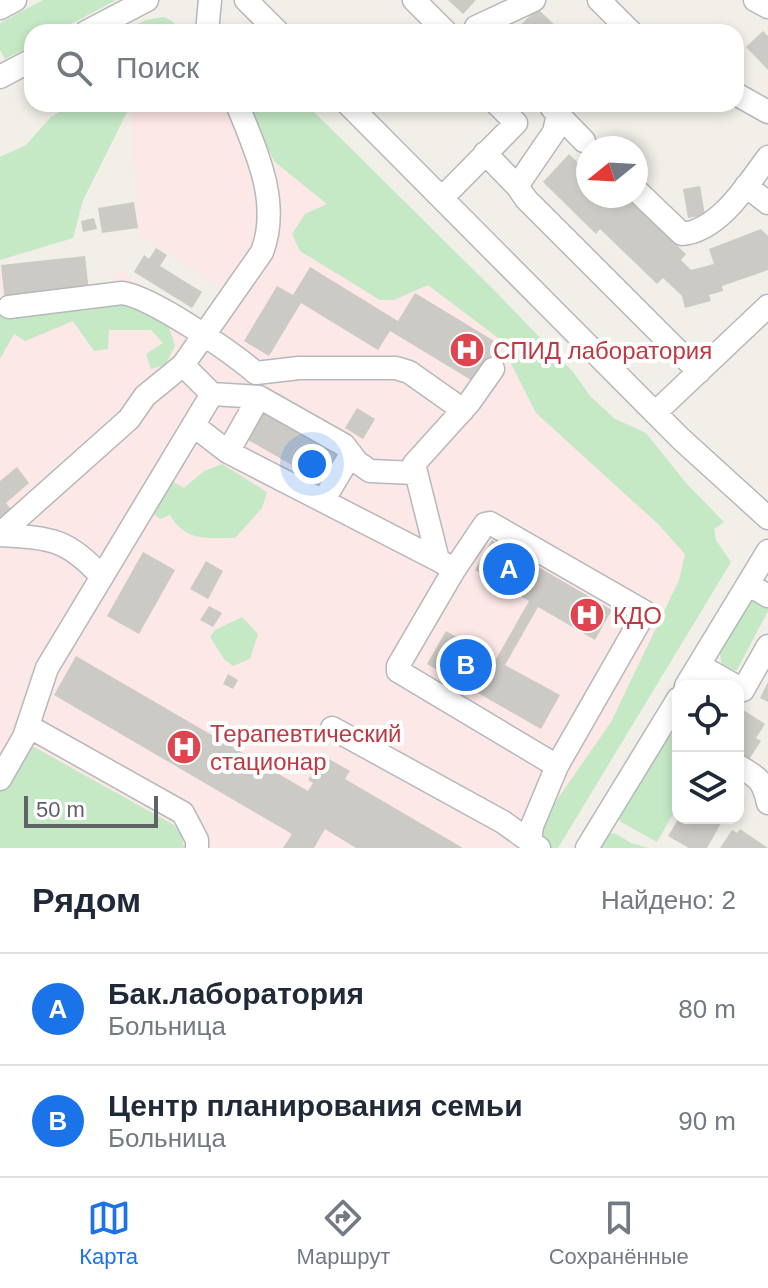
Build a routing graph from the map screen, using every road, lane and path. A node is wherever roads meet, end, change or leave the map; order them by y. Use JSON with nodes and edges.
{"nodes":[{"id":1,"x":15,"y":0,"type":"edge"},
{"id":2,"x":147,"y":0,"type":"edge"},
{"id":3,"x":210,"y":0,"type":"edge"},
{"id":4,"x":414,"y":0,"type":"edge"},
{"id":5,"x":534,"y":0,"type":"edge"},
{"id":6,"x":599,"y":0,"type":"edge"},
{"id":7,"x":755,"y":0,"type":"edge"},
{"id":8,"x":258,"y":4,"type":"edge"},
{"id":9,"x":768,"y":7,"type":"edge"},
{"id":10,"x":0,"y":8,"type":"edge"},
{"id":11,"x":101,"y":24,"type":"edge"},
{"id":12,"x":208,"y":24,"type":"edge"},
{"id":13,"x":272,"y":24,"type":"edge"},
{"id":14,"x":440,"y":24,"type":"edge"},
{"id":15,"x":489,"y":24,"type":"edge"},
{"id":16,"x":623,"y":24,"type":"edge"},
{"id":17,"x":24,"y":64,"type":"edge"},
{"id":18,"x":0,"y":77,"type":"edge"},
{"id":19,"x":744,"y":98,"type":"edge"},
{"id":20,"x":240,"y":112,"type":"edge"},
{"id":21,"x":356,"y":112,"type":"edge"},
{"id":22,"x":505,"y":112,"type":"edge"},
{"id":23,"x":553,"y":112,"type":"edge"},
{"id":24,"x":556,"y":112,"type":"edge"},
{"id":25,"x":768,"y":112,"type":"edge"},
{"id":26,"x":579,"y":136,"type":"edge"},
{"id":27,"x":485,"y":153,"type":"junction"},
{"id":28,"x":768,"y":157,"type":"edge"},
{"id":29,"x":517,"y":186,"type":"junction"},
{"id":30,"x":746,"y":186,"type":"junction"},
{"id":31,"x":442,"y":198,"type":"junction"},
{"id":32,"x":648,"y":201,"type":"edge"},
{"id":33,"x":768,"y":203,"type":"edge"},
{"id":34,"x":768,"y":306,"type":"edge"},
{"id":35,"x":9,"y":307,"type":"dead end"},
{"id":36,"x":203,"y":336,"type":"junction"},
{"id":37,"x":183,"y":365,"type":"junction"},
{"id":38,"x":493,"y":369,"type":"dead end"},
{"id":39,"x":699,"y":372,"type":"junction"},
{"id":40,"x":256,"y":373,"type":"junction"},
{"id":41,"x":212,"y":394,"type":"junction"},
{"id":42,"x":250,"y":396,"type":"junction"},
{"id":43,"x":463,"y":410,"type":"junction"},
{"id":44,"x":655,"y":413,"type":"junction"},
{"id":45,"x":193,"y":425,"type":"junction"},
{"id":46,"x":228,"y":452,"type":"junction"},
{"id":47,"x":351,"y":454,"type":"junction"},
{"id":48,"x":415,"y":473,"type":"junction"},
{"id":49,"x":323,"y":501,"type":"junction"},
{"id":50,"x":768,"y":518,"type":"edge"},
{"id":51,"x":0,"y":534,"type":"edge"},
{"id":52,"x":768,"y":551,"type":"edge"},
{"id":53,"x":446,"y":565,"type":"junction"},
{"id":54,"x":102,"y":577,"type":"junction"},
{"id":55,"x":748,"y":584,"type":"junction"},
{"id":56,"x":768,"y":596,"type":"edge"},
{"id":57,"x":768,"y":646,"type":"edge"},
{"id":58,"x":699,"y":665,"type":"junction"},
{"id":59,"x":690,"y":680,"type":"edge"},
{"id":60,"x":726,"y":680,"type":"edge"},
{"id":61,"x":744,"y":688,"type":"edge"},
{"id":62,"x":672,"y":724,"type":"edge"},
{"id":63,"x":28,"y":726,"type":"junction"},
{"id":64,"x":332,"y":728,"type":"dead end"},
{"id":65,"x":557,"y":766,"type":"junction"},
{"id":66,"x":744,"y":769,"type":"edge"},
{"id":67,"x":0,"y":779,"type":"edge"},
{"id":68,"x":768,"y":803,"type":"edge"},
{"id":69,"x":535,"y":845,"type":"edge"},
{"id":70,"x":197,"y":848,"type":"edge"},
{"id":71,"x":587,"y":848,"type":"edge"}],
"edges":[{"from":1,"to":10,"type":"street"},
{"from":2,"to":11,"type":"street"},
{"from":3,"to":12,"type":"street"},
{"from":4,"to":14,"type":"street"},
{"from":5,"to":15,"type":"street"},
{"from":6,"to":16,"type":"street"},
{"from":7,"to":9,"type":"street"},
{"from":8,"to":13,"type":"street"},
{"from":17,"to":18,"type":"street"},
{"from":19,"to":25,"type":"street"},
{"from":20,"to":36,"type":"street"},
{"from":21,"to":31,"type":"street"},
{"from":22,"to":27,"type":"street"},
{"from":23,"to":29,"type":"street"},
{"from":24,"to":26,"type":"street"},
{"from":27,"to":29,"type":"street"},
{"from":27,"to":31,"type":"street"},
{"from":28,"to":30,"type":"street"},
{"from":29,"to":39,"type":"street"},
{"from":30,"to":32,"type":"street"},
{"from":30,"to":33,"type":"street"},
{"from":31,"to":44,"type":"street"},
{"from":34,"to":39,"type":"street"},
{"from":35,"to":36,"type":"street"},
{"from":36,"to":37,"type":"street"},
{"from":36,"to":40,"type":"street"},
{"from":37,"to":41,"type":"street"},
{"from":37,"to":51,"type":"street"},
{"from":38,"to":43,"type":"street"},
{"from":39,"to":44,"type":"street"},
{"from":40,"to":42,"type":"street"},
{"from":40,"to":43,"type":"street"},
{"from":41,"to":42,"type":"street"},
{"from":41,"to":45,"type":"street"},
{"from":42,"to":46,"type":"street"},
{"from":42,"to":47,"type":"street"},
{"from":43,"to":48,"type":"street"},
{"from":44,"to":50,"type":"street"},
{"from":45,"to":46,"type":"street"},
{"from":45,"to":54,"type":"street"},
{"from":46,"to":49,"type":"street"},
{"from":47,"to":48,"type":"street"},
{"from":47,"to":49,"type":"street"},
{"from":48,"to":53,"type":"street"},
{"from":49,"to":53,"type":"street"},
{"from":51,"to":54,"type":"street"},
{"from":52,"to":55,"type":"street"},
{"from":53,"to":65,"type":"street"},
{"from":53,"to":65,"type":"street"},
{"from":54,"to":63,"type":"street"},
{"from":55,"to":56,"type":"street"},
{"from":55,"to":58,"type":"street"},
{"from":57,"to":61,"type":"street"},
{"from":58,"to":59,"type":"street"},
{"from":58,"to":60,"type":"street"},
{"from":62,"to":71,"type":"street"},
{"from":63,"to":67,"type":"street"},
{"from":63,"to":70,"type":"street"},
{"from":64,"to":69,"type":"street"},
{"from":65,"to":69,"type":"street"},
{"from":66,"to":68,"type":"street"}]}
